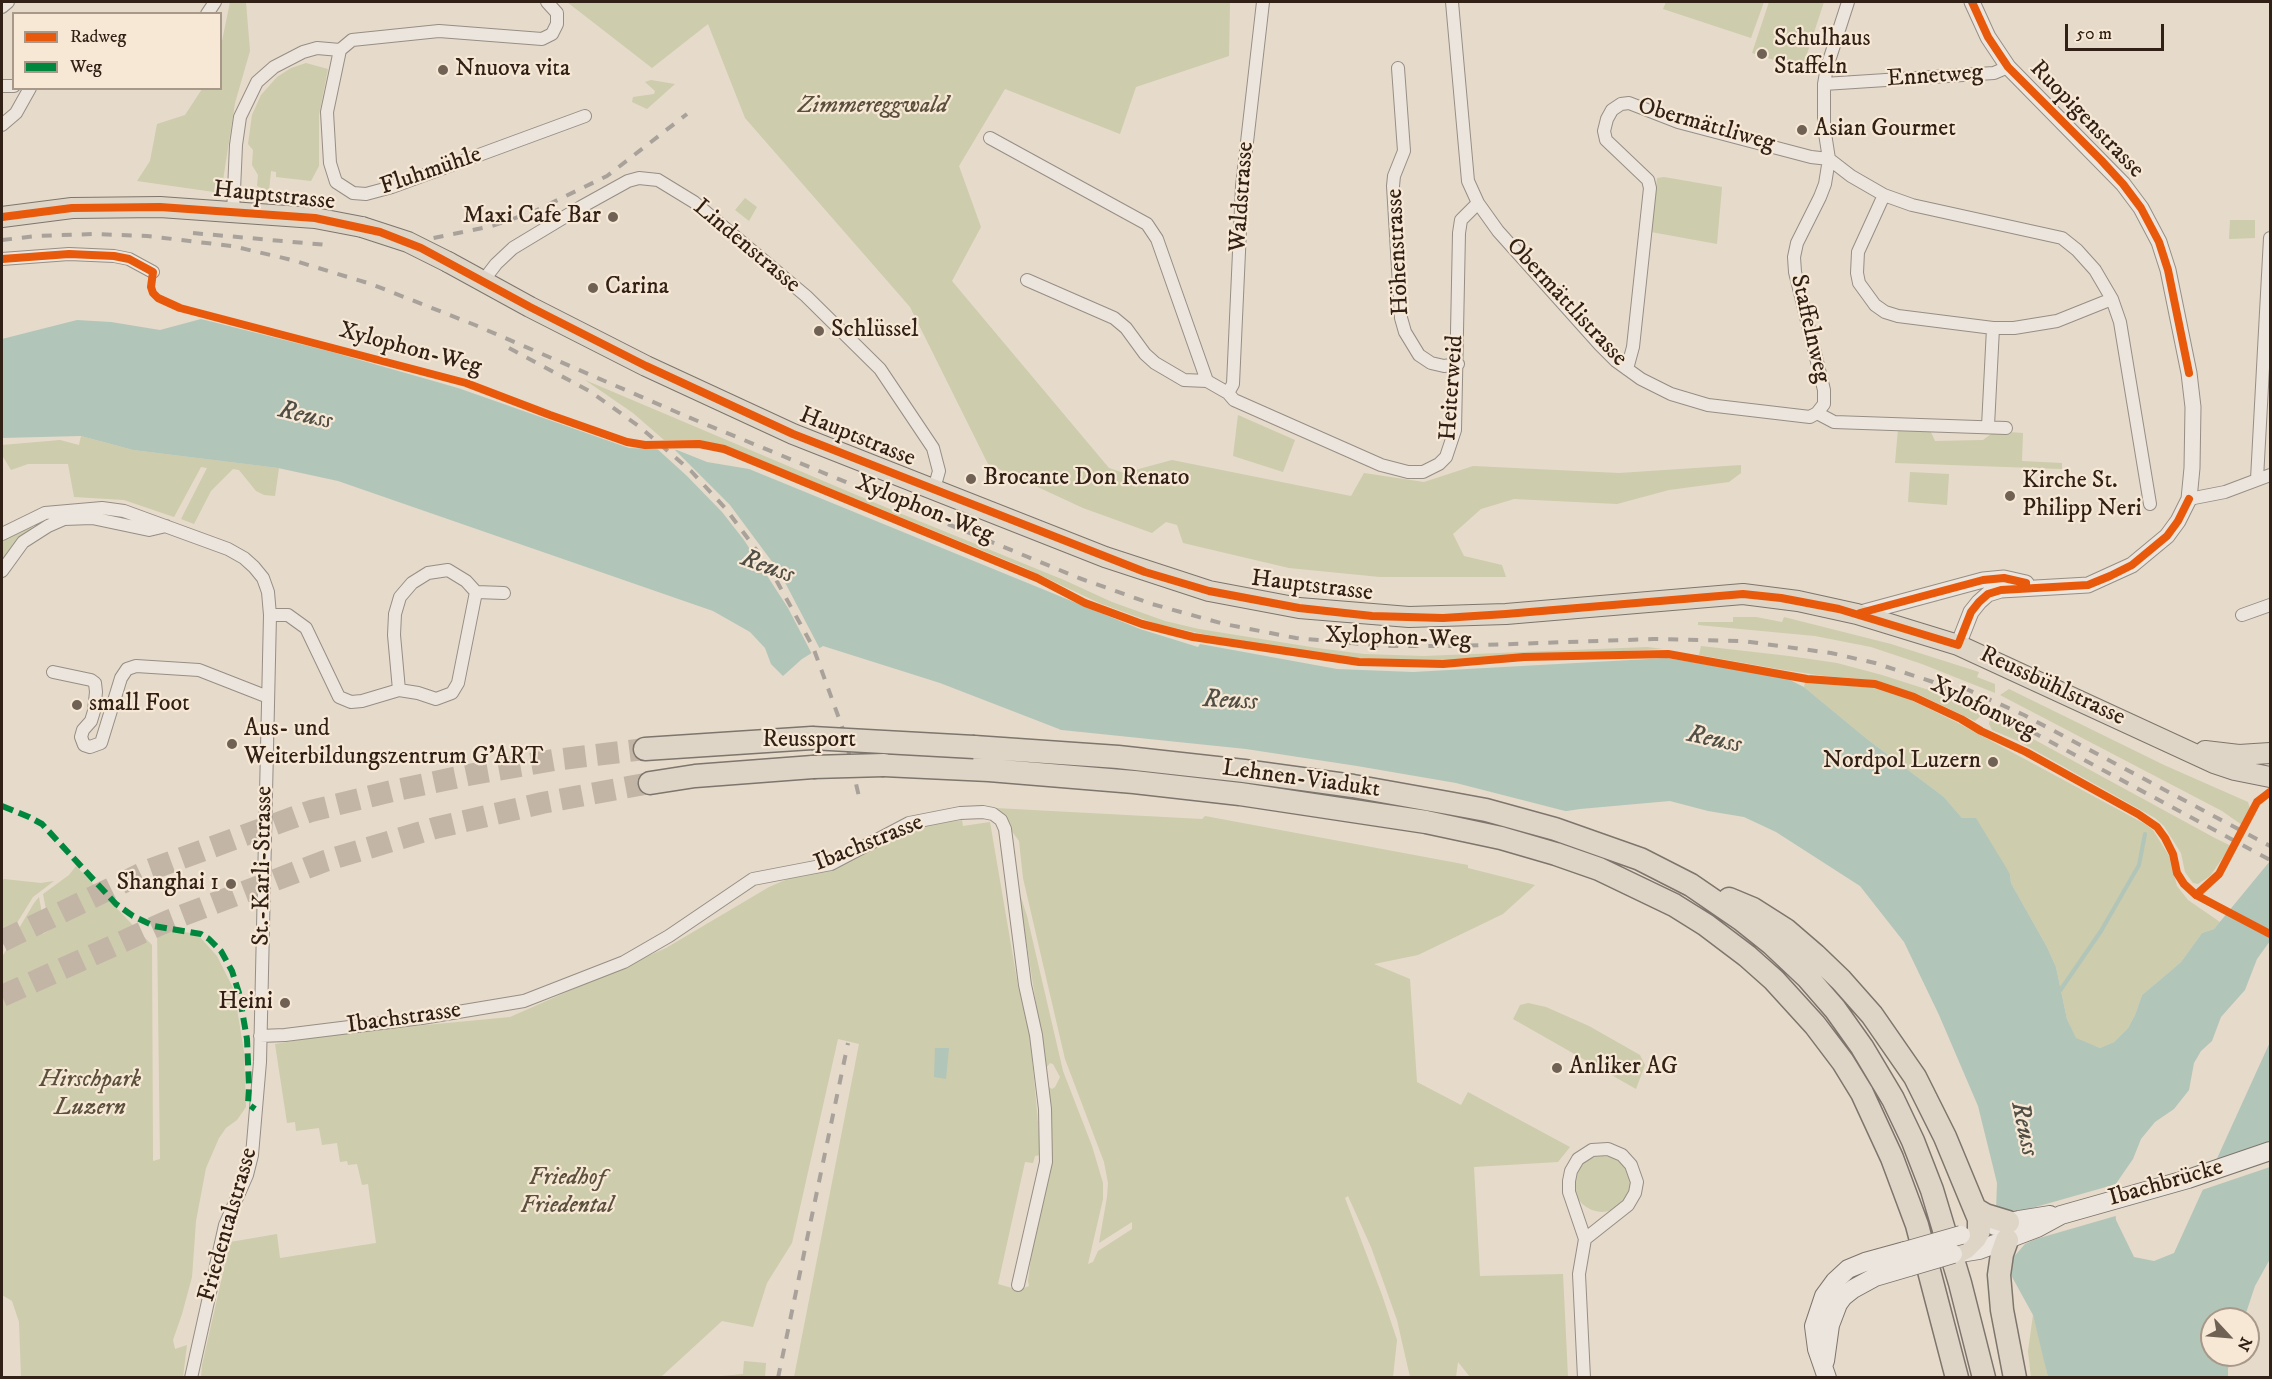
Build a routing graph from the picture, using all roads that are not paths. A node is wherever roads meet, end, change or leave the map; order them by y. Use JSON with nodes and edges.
{"nodes":[{"id":1,"x":8,"y":2,"type":"edge"},
{"id":2,"x":547,"y":2,"type":"edge"},
{"id":3,"x":1263,"y":2,"type":"edge"},
{"id":4,"x":1452,"y":2,"type":"edge"},
{"id":5,"x":1848,"y":2,"type":"edge"},
{"id":6,"x":1972,"y":2,"type":"edge"},
{"id":7,"x":2,"y":7,"type":"edge"},
{"id":8,"x":340,"y":50,"type":"junction"},
{"id":9,"x":2008,"y":67,"type":"junction"},
{"id":10,"x":1398,"y":68,"type":"dead end"},
{"id":11,"x":1824,"y":84,"type":"junction"},
{"id":12,"x":29,"y":90,"type":"edge"},
{"id":13,"x":585,"y":116,"type":"dead end"},
{"id":14,"x":2,"y":125,"type":"edge"},
{"id":15,"x":990,"y":138,"type":"dead end"},
{"id":16,"x":1829,"y":159,"type":"junction"},
{"id":17,"x":1884,"y":195,"type":"junction"},
{"id":18,"x":1478,"y":203,"type":"junction"},
{"id":19,"x":240,"y":213,"type":"junction"},
{"id":20,"x":2,"y":217,"type":"edge"},
{"id":21,"x":2271,"y":237,"type":"edge"},
{"id":22,"x":2,"y":260,"type":"edge"},
{"id":23,"x":153,"y":272,"type":"dead end"},
{"id":24,"x":1027,"y":280,"type":"dead end"},
{"id":25,"x":483,"y":281,"type":"junction"},
{"id":26,"x":2112,"y":299,"type":"junction"},
{"id":27,"x":1993,"y":328,"type":"junction"},
{"id":28,"x":1458,"y":364,"type":"junction"},
{"id":29,"x":1627,"y":369,"type":"junction"},
{"id":30,"x":1207,"y":381,"type":"junction"},
{"id":31,"x":1228,"y":393,"type":"junction"},
{"id":32,"x":1817,"y":413,"type":"junction"},
{"id":33,"x":1988,"y":426,"type":"junction"},
{"id":34,"x":2006,"y":428,"type":"dead end"},
{"id":35,"x":2271,"y":475,"type":"edge"},
{"id":36,"x":2257,"y":479,"type":"junction"},
{"id":37,"x":936,"y":480,"type":"junction"},
{"id":38,"x":2189,"y":499,"type":"junction"},
{"id":39,"x":2150,"y":504,"type":"dead end"},
{"id":40,"x":166,"y":526,"type":"junction"},
{"id":41,"x":2,"y":534,"type":"edge"},
{"id":42,"x":2,"y":571,"type":"edge"},
{"id":43,"x":2046,"y":587,"type":"junction"},
{"id":44,"x":476,"y":592,"type":"junction"},
{"id":45,"x":504,"y":593,"type":"dead end"},
{"id":46,"x":1724,"y":595,"type":"joint"},
{"id":47,"x":2271,"y":604,"type":"edge"},
{"id":48,"x":1857,"y":614,"type":"junction"},
{"id":49,"x":270,"y":615,"type":"junction"},
{"id":50,"x":2242,"y":615,"type":"dead end"},
{"id":51,"x":1958,"y":645,"type":"junction"},
{"id":52,"x":53,"y":672,"type":"dead end"},
{"id":53,"x":399,"y":690,"type":"junction"},
{"id":54,"x":268,"y":697,"type":"junction"},
{"id":55,"x":975,"y":747,"type":"joint"},
{"id":56,"x":645,"y":749,"type":"tunnel mouth"},
{"id":57,"x":2186,"y":749,"type":"junction"},
{"id":58,"x":2271,"y":753,"type":"edge"},
{"id":59,"x":2271,"y":777,"type":"edge"},
{"id":60,"x":650,"y":783,"type":"tunnel mouth"},
{"id":61,"x":1691,"y":885,"type":"junction"},
{"id":62,"x":260,"y":1036,"type":"junction"},
{"id":63,"x":2271,"y":1151,"type":"edge"},
{"id":64,"x":1976,"y":1209,"type":"junction"},
{"id":65,"x":2012,"y":1232,"type":"junction"},
{"id":66,"x":1584,"y":1239,"type":"junction"},
{"id":67,"x":1969,"y":1243,"type":"junction"},
{"id":68,"x":1018,"y":1285,"type":"dead end"},
{"id":69,"x":2002,"y":1310,"type":"junction"},
{"id":70,"x":1826,"y":1373,"type":"edge"},
{"id":71,"x":190,"y":1377,"type":"edge"},
{"id":72,"x":1584,"y":1377,"type":"edge"},
{"id":73,"x":1957,"y":1377,"type":"edge"},
{"id":74,"x":1983,"y":1377,"type":"edge"},
{"id":75,"x":2015,"y":1377,"type":"edge"}],
"edges":[{"from":1,"to":7,"type":"street"},
{"from":2,"to":8,"type":"street"},
{"from":3,"to":31,"type":"street","name":"Waldstrasse"},
{"from":4,"to":18,"type":"street","name":"Obermättlistrasse"},
{"from":5,"to":11,"type":"street","name":"Staffelnweg"},
{"from":6,"to":9,"type":"street","name":"Ruopigenstrasse"},
{"from":8,"to":13,"type":"street","name":"Fluhmühle"},
{"from":8,"to":19,"type":"street"},
{"from":9,"to":11,"type":"street","name":"Ennetweg"},
{"from":9,"to":38,"type":"street","name":"Ruopigenstrasse"},
{"from":10,"to":28,"type":"street","name":"Höhenstrasse"},
{"from":11,"to":16,"type":"street","name":"Staffelnweg"},
{"from":12,"to":14,"type":"street"},
{"from":15,"to":30,"type":"street"},
{"from":16,"to":17,"type":"street"},
{"from":16,"to":29,"type":"street","name":"Obermättliweg"},
{"from":16,"to":32,"type":"street","name":"Staffelnweg"},
{"from":17,"to":26,"type":"street"},
{"from":17,"to":27,"type":"street"},
{"from":18,"to":28,"type":"street","name":"Heiterweid"},
{"from":18,"to":29,"type":"street","name":"Obermättlistrasse"},
{"from":19,"to":20,"type":"main road","name":"Hauptstrasse"},
{"from":19,"to":25,"type":"main road","name":"Hauptstrasse","bridge":true},
{"from":21,"to":36,"type":"street"},
{"from":22,"to":23,"type":"street"},
{"from":24,"to":30,"type":"street","name":"Heiterweid"},
{"from":25,"to":37,"type":"main road","name":"Hauptstrasse"},
{"from":25,"to":37,"type":"street","name":"Lindenstrasse"},
{"from":26,"to":27,"type":"street"},
{"from":26,"to":39,"type":"street"},
{"from":27,"to":33,"type":"street"},
{"from":28,"to":31,"type":"street","name":"Heiterweid"},
{"from":29,"to":32,"type":"street","name":"Obermättlistrasse"},
{"from":30,"to":31,"type":"street","name":"Heiterweid"},
{"from":32,"to":33,"type":"street","name":"Obermättlistrasse"},
{"from":33,"to":34,"type":"street","name":"Obermättlistrasse"},
{"from":35,"to":36,"type":"street"},
{"from":36,"to":38,"type":"street"},
{"from":37,"to":46,"type":"main road","name":"Hauptstrasse"},
{"from":38,"to":43,"type":"street"},
{"from":40,"to":41,"type":"street","name":"St.-Karli-Strasse"},
{"from":40,"to":42,"type":"street"},
{"from":40,"to":49,"type":"street","name":"St.-Karli-Strasse"},
{"from":43,"to":48,"type":"street"},
{"from":43,"to":51,"type":"street"},
{"from":44,"to":45,"type":"street"},
{"from":44,"to":53,"type":"street"},
{"from":44,"to":53,"type":"street"},
{"from":46,"to":48,"type":"main road","name":"Reussbühlstrasse"},
{"from":47,"to":50,"type":"street"},
{"from":48,"to":51,"type":"main road","name":"Reussbühlstrasse"},
{"from":49,"to":53,"type":"street"},
{"from":49,"to":54,"type":"street","name":"St.-Karli-Strasse"},
{"from":51,"to":57,"type":"main road","name":"Reussbühlstrasse"},
{"from":52,"to":54,"type":"street"},
{"from":54,"to":62,"type":"street","name":"St.-Karli-Strasse"},
{"from":55,"to":56,"type":"highway","name":"Reussport","bridge":true},
{"from":55,"to":61,"type":"highway","name":"Lehnen-Viadukt"},
{"from":57,"to":58,"type":"main road"},
{"from":57,"to":59,"type":"main road","name":"Reussbühlstrasse"},
{"from":60,"to":73,"type":"highway","bridge":true},
{"from":61,"to":64,"type":"highway"},
{"from":61,"to":74,"type":"highway"},
{"from":62,"to":68,"type":"street","name":"Ibachstrasse"},
{"from":62,"to":71,"type":"street","name":"Friedentalstrasse"},
{"from":63,"to":65,"type":"main road","name":"Ibachbrücke"},
{"from":64,"to":65,"type":"highway"},
{"from":64,"to":67,"type":"highway"},
{"from":65,"to":67,"type":"main road","name":"Ibachbrücke"},
{"from":65,"to":69,"type":"highway"},
{"from":66,"to":66,"type":"street"},
{"from":66,"to":72,"type":"street"},
{"from":67,"to":69,"type":"highway"},
{"from":67,"to":70,"type":"main road","name":"Ibachbrücke","bridge":true},
{"from":69,"to":75,"type":"highway"}]}
